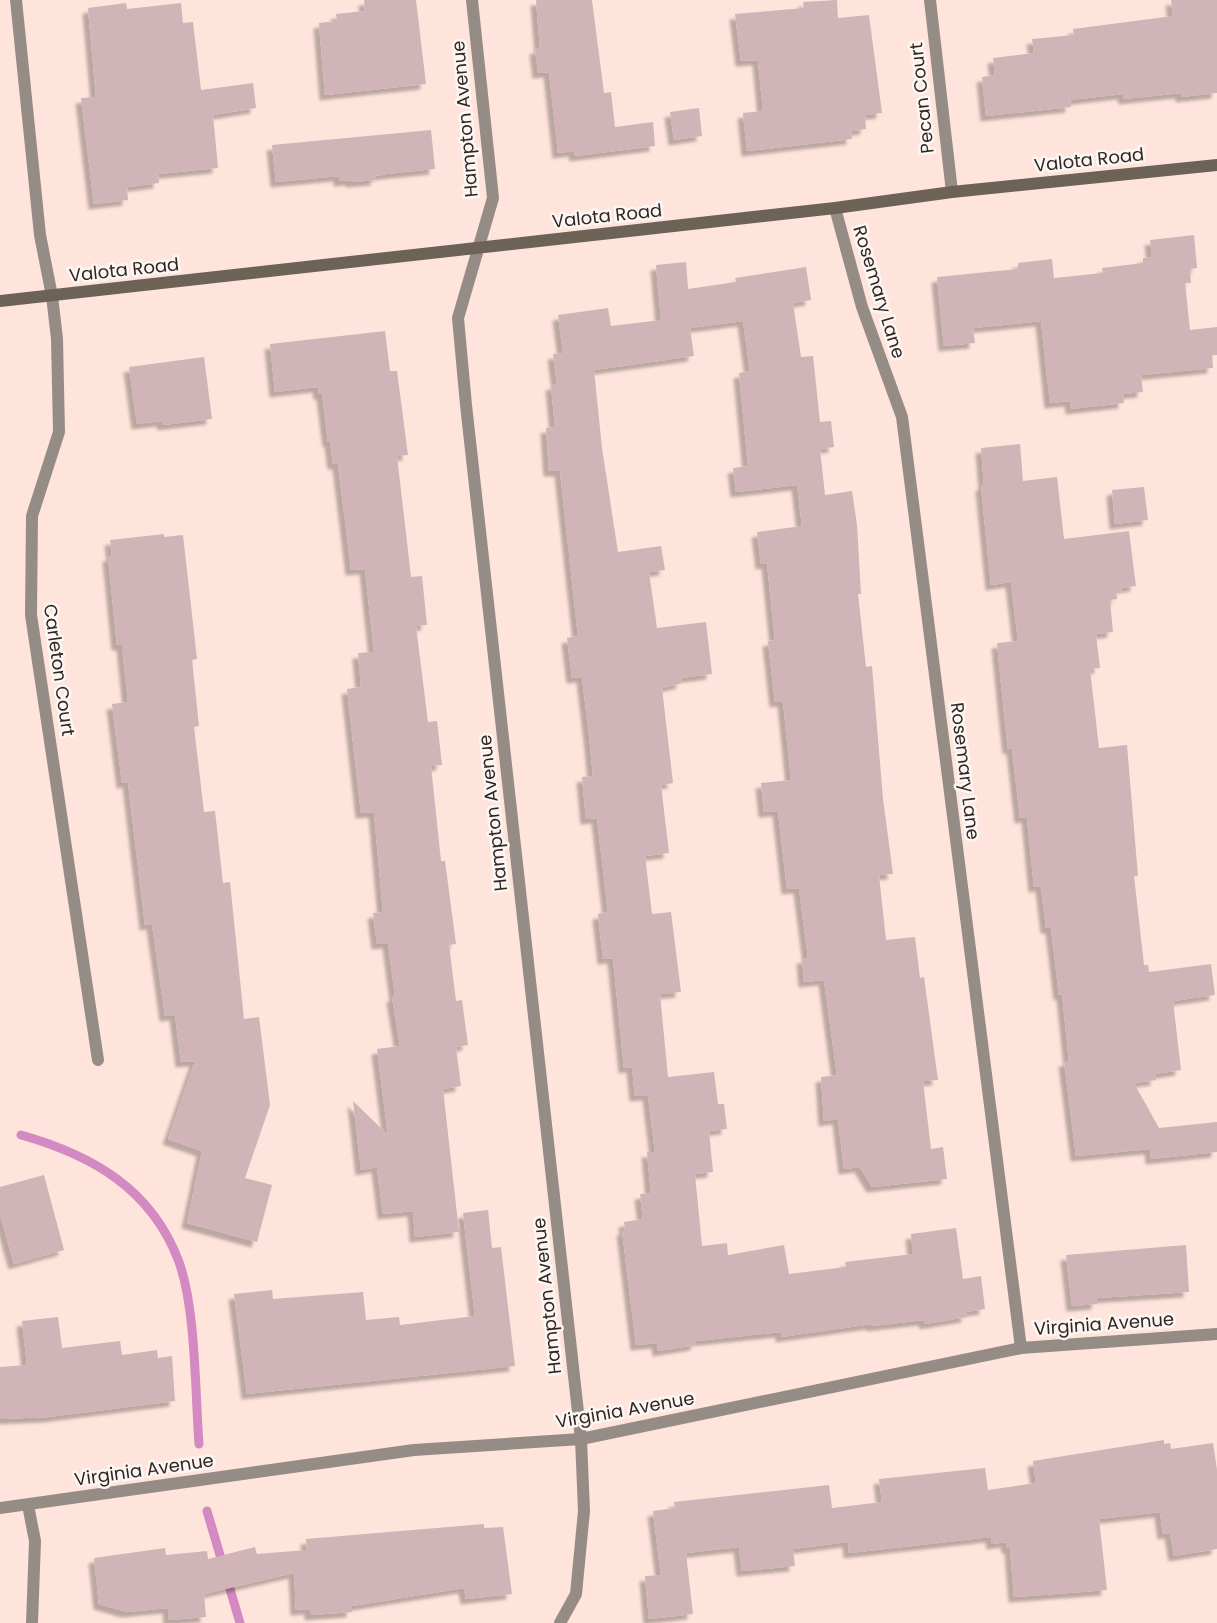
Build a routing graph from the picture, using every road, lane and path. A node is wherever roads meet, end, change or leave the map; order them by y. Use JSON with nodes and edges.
{"nodes":[{"id":1,"x":16,"y":0,"type":"edge"},
{"id":2,"x":472,"y":0,"type":"edge"},
{"id":3,"x":930,"y":0,"type":"edge"},
{"id":4,"x":1217,"y":165,"type":"edge"},
{"id":5,"x":952,"y":192,"type":"junction"},
{"id":6,"x":835,"y":208,"type":"junction"},
{"id":7,"x":480,"y":248,"type":"junction"},
{"id":8,"x":52,"y":296,"type":"junction"},
{"id":9,"x":0,"y":301,"type":"edge"},
{"id":10,"x":98,"y":1060,"type":"dead end"},
{"id":11,"x":1217,"y":1334,"type":"edge"},
{"id":12,"x":1020,"y":1348,"type":"junction"},
{"id":13,"x":581,"y":1439,"type":"junction"},
{"id":14,"x":28,"y":1505,"type":"junction"},
{"id":15,"x":0,"y":1508,"type":"edge"},
{"id":16,"x":32,"y":1623,"type":"edge"},
{"id":17,"x":560,"y":1623,"type":"edge"}],
"edges":[{"from":1,"to":8,"type":"street","name":"Carleton Court"},
{"from":2,"to":7,"type":"street","name":"Hampton Avenue"},
{"from":3,"to":5,"type":"street","name":"Pecan Court"},
{"from":4,"to":5,"type":"street","name":"Valota Road"},
{"from":5,"to":6,"type":"street","name":"Valota Road"},
{"from":6,"to":7,"type":"street","name":"Valota Road"},
{"from":6,"to":12,"type":"street","name":"Rosemary Lane"},
{"from":7,"to":8,"type":"street","name":"Valota Road"},
{"from":7,"to":13,"type":"street","name":"Hampton Avenue"},
{"from":8,"to":9,"type":"street","name":"Valota Road"},
{"from":8,"to":10,"type":"street","name":"Carleton Court"},
{"from":11,"to":12,"type":"street","name":"Virginia Avenue"},
{"from":12,"to":13,"type":"street","name":"Virginia Avenue"},
{"from":13,"to":14,"type":"street","name":"Virginia Avenue"},
{"from":13,"to":17,"type":"street","name":"Hampton Avenue"},
{"from":14,"to":15,"type":"street","name":"Virginia Avenue"},
{"from":14,"to":16,"type":"street"}]}
